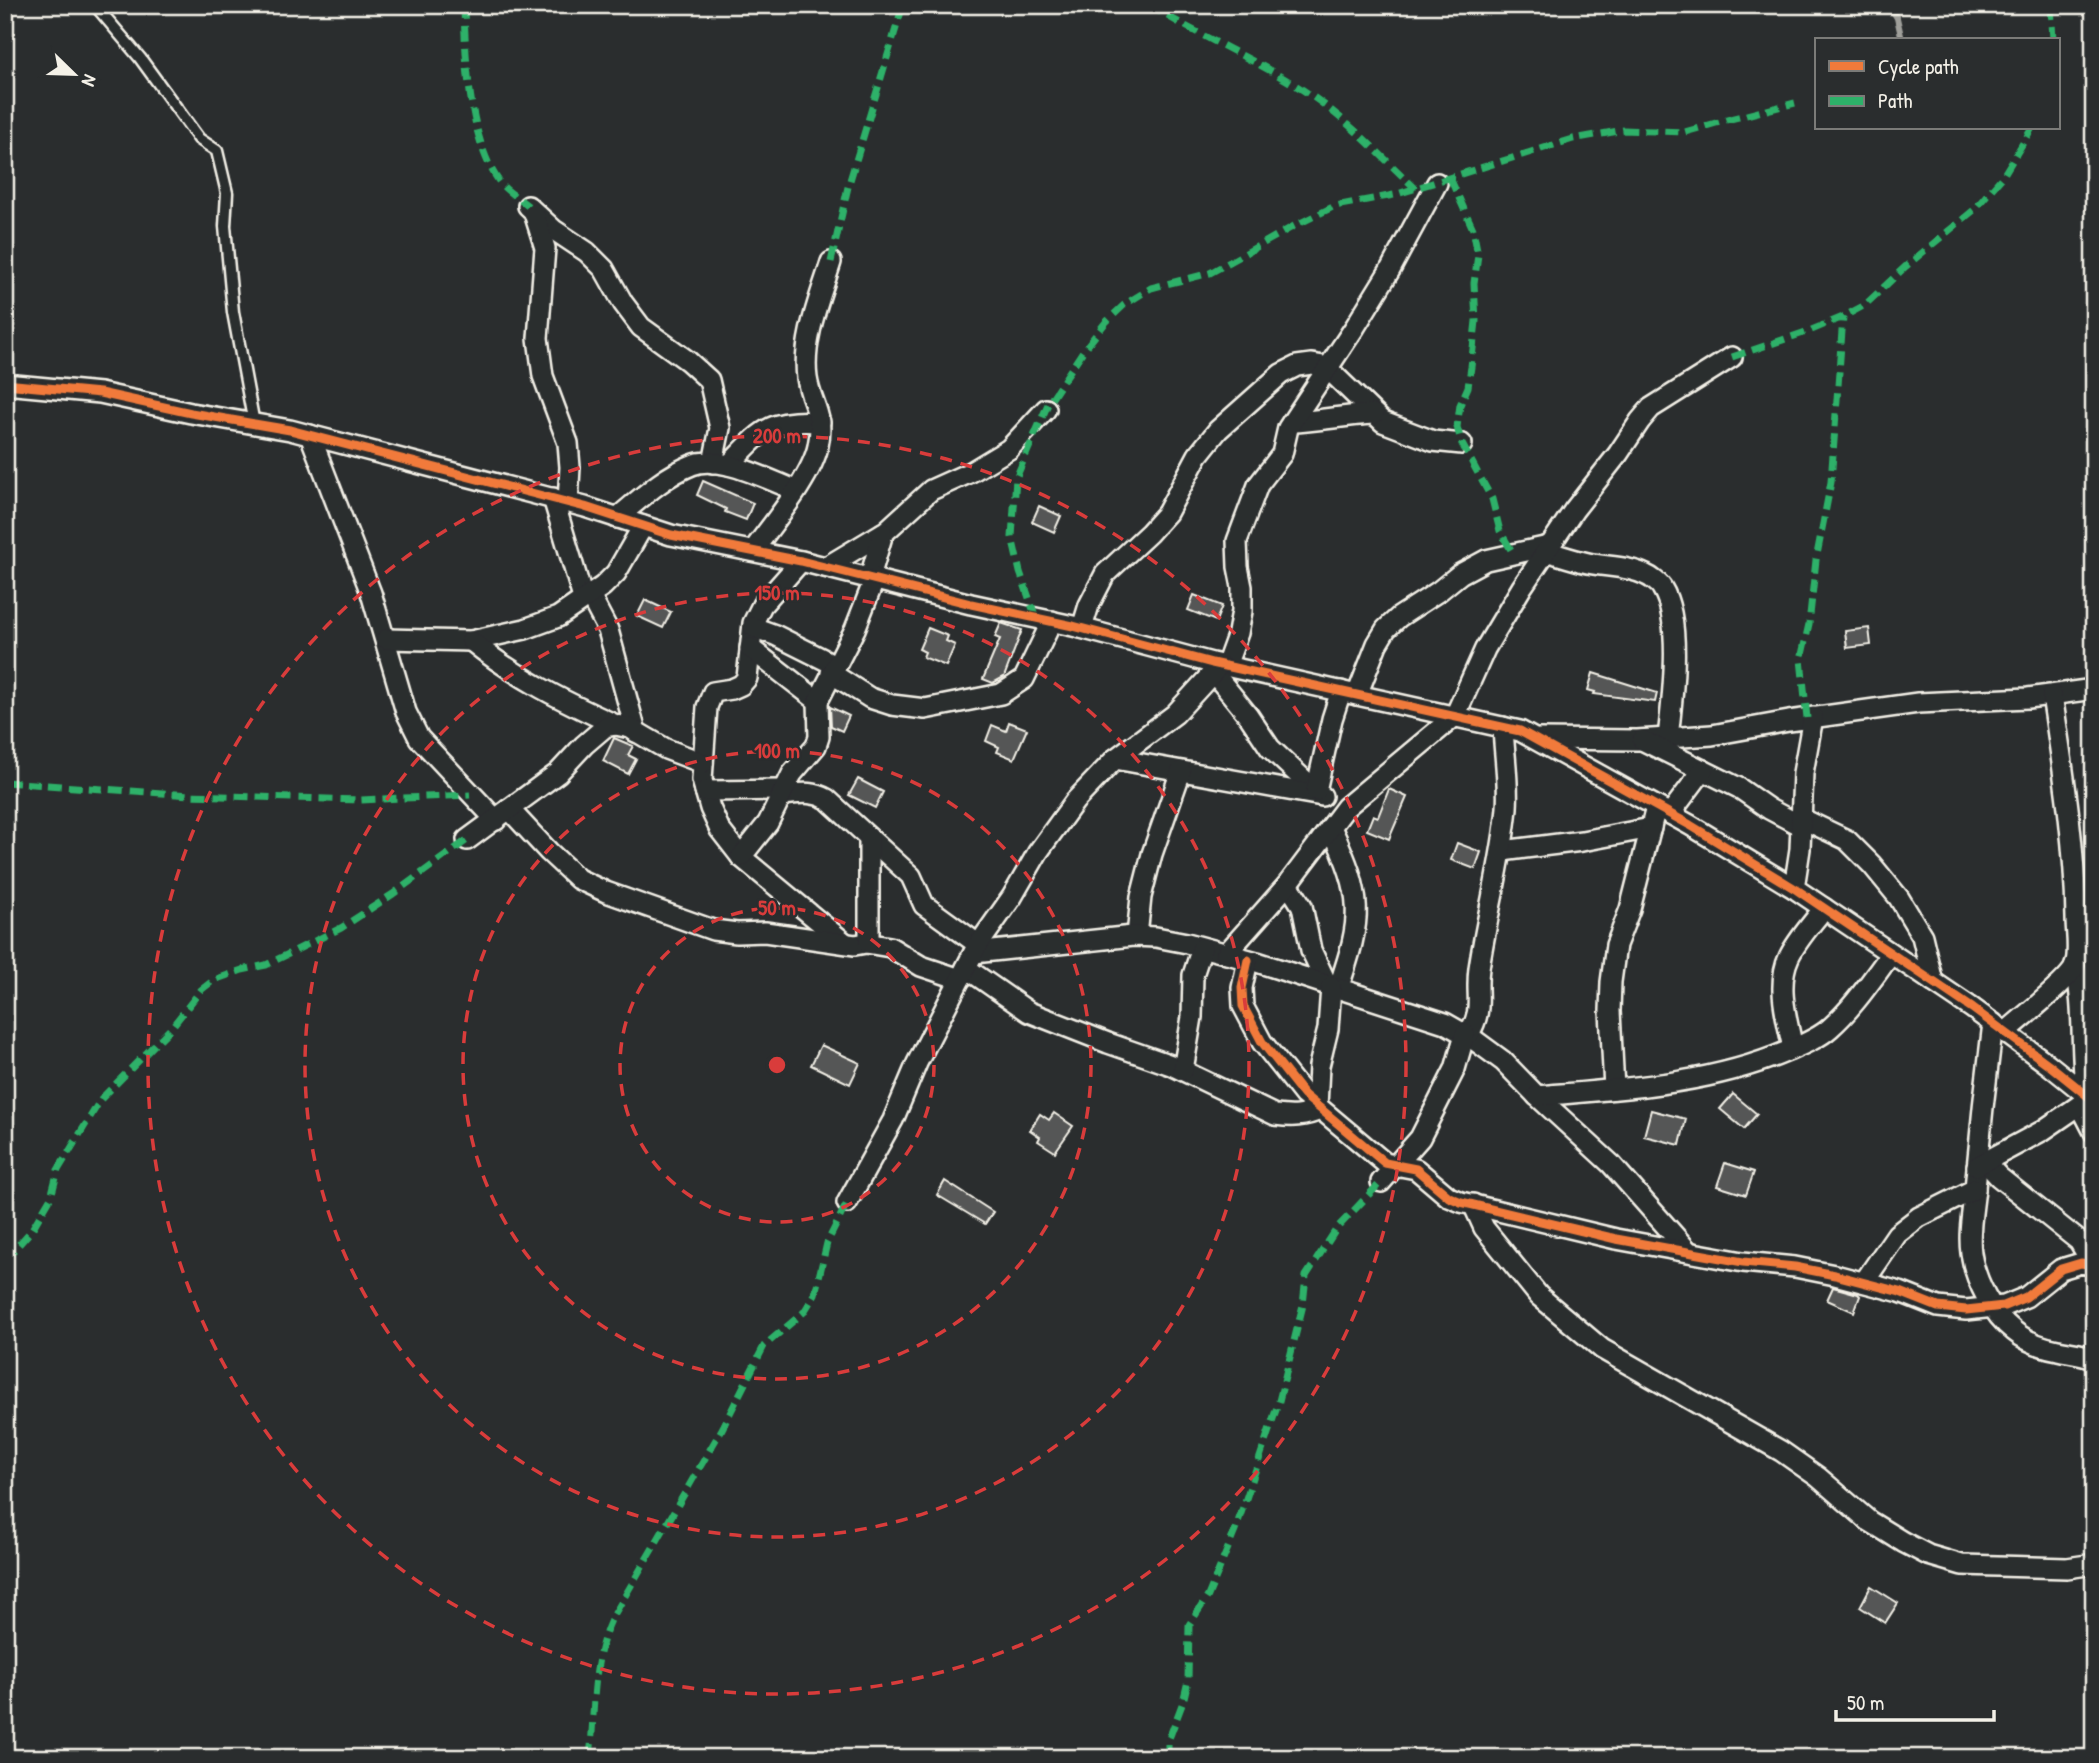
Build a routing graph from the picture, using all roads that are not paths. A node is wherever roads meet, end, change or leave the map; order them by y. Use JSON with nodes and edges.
{"nodes":[{"id":1,"x":95,"y":5,"type":"edge"},
{"id":2,"x":1437,"y":183,"type":"dead end"},
{"id":3,"x":831,"y":262,"type":"dead end"},
{"id":4,"x":1732,"y":357,"type":"dead end"},
{"id":5,"x":1329,"y":368,"type":"junction"},
{"id":6,"x":5,"y":384,"type":"edge"},
{"id":7,"x":1046,"y":409,"type":"dead end"},
{"id":8,"x":1374,"y":414,"type":"junction"},
{"id":9,"x":820,"y":422,"type":"junction"},
{"id":10,"x":1292,"y":422,"type":"junction"},
{"id":11,"x":254,"y":424,"type":"junction"},
{"id":12,"x":310,"y":435,"type":"junction"},
{"id":13,"x":1462,"y":444,"type":"dead end"},
{"id":14,"x":721,"y":464,"type":"junction"},
{"id":15,"x":795,"y":490,"type":"junction"},
{"id":16,"x":560,"y":501,"type":"junction"},
{"id":17,"x":617,"y":518,"type":"junction"},
{"id":18,"x":643,"y":526,"type":"junction"},
{"id":19,"x":883,"y":533,"type":"junction"},
{"id":20,"x":1548,"y":549,"type":"junction"},
{"id":21,"x":753,"y":551,"type":"junction"},
{"id":22,"x":801,"y":561,"type":"junction"},
{"id":23,"x":827,"y":567,"type":"junction"},
{"id":24,"x":872,"y":578,"type":"junction"},
{"id":25,"x":586,"y":596,"type":"junction"},
{"id":26,"x":1052,"y":621,"type":"junction"},
{"id":27,"x":753,"y":627,"type":"junction"},
{"id":28,"x":1082,"y":628,"type":"junction"},
{"id":29,"x":386,"y":639,"type":"junction"},
{"id":30,"x":471,"y":641,"type":"junction"},
{"id":31,"x":750,"y":648,"type":"junction"},
{"id":32,"x":1219,"y":668,"type":"junction"},
{"id":33,"x":833,"y":669,"type":"junction"},
{"id":34,"x":2094,"y":689,"type":"edge"},
{"id":35,"x":1349,"y":693,"type":"junction"},
{"id":36,"x":2052,"y":695,"type":"junction"},
{"id":37,"x":818,"y":701,"type":"junction"},
{"id":38,"x":1455,"y":716,"type":"junction"},
{"id":39,"x":1813,"y":718,"type":"junction"},
{"id":40,"x":616,"y":725,"type":"junction"},
{"id":41,"x":1503,"y":727,"type":"junction"},
{"id":42,"x":636,"y":732,"type":"junction"},
{"id":43,"x":1668,"y":738,"type":"junction"},
{"id":44,"x":1535,"y":739,"type":"junction"},
{"id":45,"x":1642,"y":740,"type":"junction"},
{"id":46,"x":1115,"y":760,"type":"junction"},
{"id":47,"x":703,"y":763,"type":"junction"},
{"id":48,"x":1703,"y":770,"type":"junction"},
{"id":49,"x":1181,"y":771,"type":"junction"},
{"id":50,"x":705,"y":791,"type":"junction"},
{"id":51,"x":782,"y":793,"type":"junction"},
{"id":52,"x":1319,"y":794,"type":"junction"},
{"id":53,"x":1663,"y":811,"type":"junction"},
{"id":54,"x":503,"y":814,"type":"junction"},
{"id":55,"x":1336,"y":820,"type":"junction"},
{"id":56,"x":1801,"y":822,"type":"junction"},
{"id":57,"x":1651,"y":828,"type":"junction"},
{"id":58,"x":869,"y":838,"type":"junction"},
{"id":59,"x":467,"y":840,"type":"dead end"},
{"id":60,"x":1502,"y":851,"type":"junction"},
{"id":61,"x":741,"y":856,"type":"junction"},
{"id":62,"x":1288,"y":884,"type":"junction"},
{"id":63,"x":1794,"y":888,"type":"junction"},
{"id":64,"x":1824,"y":908,"type":"junction"},
{"id":65,"x":1137,"y":936,"type":"junction"},
{"id":66,"x":845,"y":943,"type":"junction"},
{"id":67,"x":869,"y":943,"type":"junction"},
{"id":68,"x":1202,"y":948,"type":"junction"},
{"id":69,"x":1226,"y":954,"type":"junction"},
{"id":70,"x":1891,"y":954,"type":"junction"},
{"id":71,"x":1248,"y":960,"type":"junction"},
{"id":72,"x":969,"y":961,"type":"junction"},
{"id":73,"x":2075,"y":964,"type":"junction"},
{"id":74,"x":1933,"y":982,"type":"junction"},
{"id":75,"x":1332,"y":987,"type":"junction"},
{"id":76,"x":1999,"y":1027,"type":"junction"},
{"id":77,"x":1466,"y":1035,"type":"junction"},
{"id":78,"x":1793,"y":1048,"type":"junction"},
{"id":79,"x":1183,"y":1070,"type":"junction"},
{"id":80,"x":1614,"y":1089,"type":"junction"},
{"id":81,"x":1537,"y":1096,"type":"junction"},
{"id":82,"x":2088,"y":1100,"type":"edge"},
{"id":83,"x":1319,"y":1109,"type":"junction"},
{"id":84,"x":2094,"y":1132,"type":"edge"},
{"id":85,"x":1981,"y":1164,"type":"junction"},
{"id":86,"x":1395,"y":1166,"type":"junction"},
{"id":87,"x":1381,"y":1182,"type":"dead end"},
{"id":88,"x":1975,"y":1189,"type":"junction"},
{"id":89,"x":846,"y":1203,"type":"dead end"},
{"id":90,"x":1473,"y":1204,"type":"junction"},
{"id":91,"x":1688,"y":1251,"type":"junction"},
{"id":92,"x":2093,"y":1265,"type":"edge"},
{"id":93,"x":1864,"y":1282,"type":"junction"},
{"id":94,"x":1994,"y":1308,"type":"junction"},
{"id":95,"x":2094,"y":1359,"type":"edge"},
{"id":96,"x":2094,"y":1564,"type":"edge"}],
"edges":[{"from":1,"to":11,"type":"lane"},
{"from":2,"to":5,"type":"street"},
{"from":3,"to":9,"type":"street"},
{"from":4,"to":20,"type":"street"},
{"from":5,"to":8,"type":"street"},
{"from":5,"to":10,"type":"street"},
{"from":5,"to":28,"type":"street"},
{"from":6,"to":11,"type":"street"},
{"from":7,"to":19,"type":"street"},
{"from":8,"to":10,"type":"street"},
{"from":8,"to":13,"type":"street"},
{"from":9,"to":14,"type":"street"},
{"from":9,"to":15,"type":"street"},
{"from":10,"to":32,"type":"street"},
{"from":11,"to":12,"type":"street"},
{"from":12,"to":16,"type":"street"},
{"from":12,"to":29,"type":"street"},
{"from":14,"to":15,"type":"street"},
{"from":14,"to":16,"type":"street"},
{"from":14,"to":17,"type":"street"},
{"from":15,"to":21,"type":"street"},
{"from":16,"to":17,"type":"street"},
{"from":16,"to":25,"type":"street"},
{"from":17,"to":18,"type":"street"},
{"from":18,"to":21,"type":"street"},
{"from":18,"to":25,"type":"street"},
{"from":19,"to":23,"type":"street"},
{"from":19,"to":24,"type":"street"},
{"from":20,"to":35,"type":"street"},
{"from":20,"to":38,"type":"street"},
{"from":20,"to":43,"type":"street"},
{"from":21,"to":22,"type":"street"},
{"from":22,"to":23,"type":"street"},
{"from":22,"to":27,"type":"street"},
{"from":23,"to":24,"type":"street"},
{"from":24,"to":26,"type":"street"},
{"from":24,"to":33,"type":"street"},
{"from":25,"to":30,"type":"street"},
{"from":25,"to":42,"type":"street"},
{"from":26,"to":28,"type":"street"},
{"from":26,"to":33,"type":"street"},
{"from":27,"to":31,"type":"street"},
{"from":27,"to":33,"type":"street"},
{"from":28,"to":32,"type":"street"},
{"from":29,"to":30,"type":"street"},
{"from":29,"to":54,"type":"street"},
{"from":30,"to":40,"type":"street"},
{"from":31,"to":37,"type":"street"},
{"from":31,"to":47,"type":"street"},
{"from":32,"to":35,"type":"street"},
{"from":32,"to":46,"type":"street"},
{"from":32,"to":52,"type":"street"},
{"from":33,"to":37,"type":"street"},
{"from":34,"to":36,"type":"street"},
{"from":35,"to":38,"type":"street"},
{"from":35,"to":52,"type":"street"},
{"from":36,"to":39,"type":"street"},
{"from":36,"to":73,"type":"street"},
{"from":37,"to":51,"type":"street"},
{"from":38,"to":41,"type":"street"},
{"from":38,"to":55,"type":"street"},
{"from":39,"to":43,"type":"street"},
{"from":39,"to":56,"type":"street"},
{"from":40,"to":42,"type":"street"},
{"from":40,"to":54,"type":"street"},
{"from":41,"to":44,"type":"street"},
{"from":41,"to":60,"type":"street"},
{"from":42,"to":47,"type":"street"},
{"from":43,"to":45,"type":"street"},
{"from":44,"to":45,"type":"street"},
{"from":44,"to":53,"type":"street"},
{"from":45,"to":48,"type":"street"},
{"from":46,"to":49,"type":"street"},
{"from":46,"to":72,"type":"street"},
{"from":47,"to":50,"type":"street"},
{"from":48,"to":53,"type":"street"},
{"from":48,"to":56,"type":"street"},
{"from":49,"to":52,"type":"street"},
{"from":49,"to":65,"type":"street"},
{"from":50,"to":51,"type":"street"},
{"from":50,"to":61,"type":"street"},
{"from":51,"to":58,"type":"street"},
{"from":51,"to":61,"type":"street"},
{"from":52,"to":55,"type":"street"},
{"from":53,"to":57,"type":"street"},
{"from":53,"to":63,"type":"street"},
{"from":54,"to":59,"type":"street"},
{"from":54,"to":66,"type":"street"},
{"from":55,"to":62,"type":"street"},
{"from":55,"to":75,"type":"street"},
{"from":56,"to":63,"type":"street"},
{"from":56,"to":74,"type":"street"},
{"from":57,"to":60,"type":"street"},
{"from":57,"to":80,"type":"street"},
{"from":58,"to":67,"type":"street"},
{"from":58,"to":72,"type":"street"},
{"from":60,"to":77,"type":"street"},
{"from":61,"to":66,"type":"street"},
{"from":62,"to":69,"type":"street"},
{"from":62,"to":75,"type":"street"},
{"from":63,"to":64,"type":"street"},
{"from":64,"to":70,"type":"street"},
{"from":64,"to":78,"type":"street"},
{"from":65,"to":68,"type":"street"},
{"from":65,"to":72,"type":"street"},
{"from":66,"to":67,"type":"street"},
{"from":67,"to":72,"type":"street"},
{"from":68,"to":69,"type":"street"},
{"from":68,"to":79,"type":"street"},
{"from":69,"to":71,"type":"street"},
{"from":70,"to":74,"type":"street"},
{"from":70,"to":78,"type":"street"},
{"from":71,"to":75,"type":"street"},
{"from":71,"to":83,"type":"street"},
{"from":72,"to":79,"type":"street"},
{"from":72,"to":89,"type":"street"},
{"from":73,"to":76,"type":"street"},
{"from":73,"to":82,"type":"street"},
{"from":74,"to":76,"type":"street"},
{"from":75,"to":77,"type":"street"},
{"from":75,"to":83,"type":"street"},
{"from":76,"to":82,"type":"street"},
{"from":76,"to":85,"type":"street"},
{"from":77,"to":81,"type":"street"},
{"from":77,"to":86,"type":"street"},
{"from":78,"to":80,"type":"street"},
{"from":79,"to":83,"type":"street"},
{"from":80,"to":81,"type":"street"},
{"from":81,"to":91,"type":"street"},
{"from":82,"to":84,"type":"street"},
{"from":82,"to":85,"type":"street"},
{"from":83,"to":86,"type":"street"},
{"from":85,"to":88,"type":"street"},
{"from":85,"to":92,"type":"street"},
{"from":86,"to":87,"type":"street"},
{"from":86,"to":90,"type":"street"},
{"from":88,"to":93,"type":"street"},
{"from":88,"to":94,"type":"street"},
{"from":90,"to":91,"type":"street"},
{"from":90,"to":96,"type":"street"},
{"from":91,"to":93,"type":"street"},
{"from":92,"to":94,"type":"street"},
{"from":93,"to":94,"type":"street"},
{"from":94,"to":95,"type":"street"}]}
